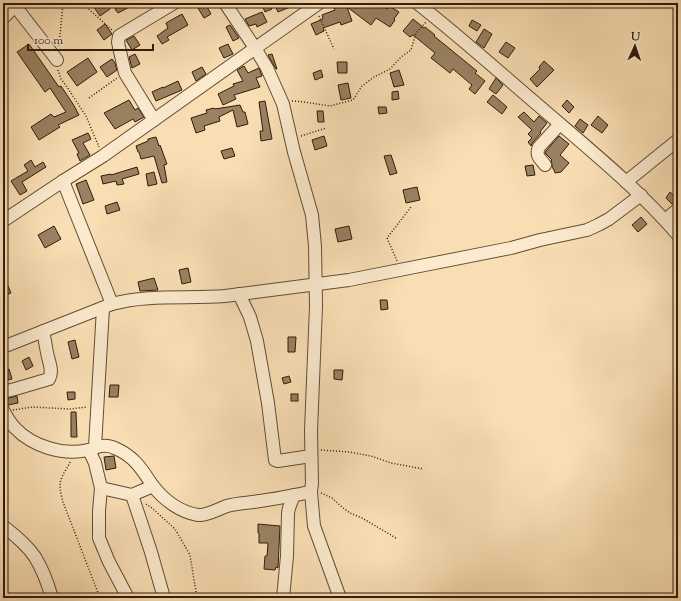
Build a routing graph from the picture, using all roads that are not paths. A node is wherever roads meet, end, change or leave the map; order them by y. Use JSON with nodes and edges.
{"nodes":[{"id":1,"x":174,"y":3,"type":"edge"},
{"id":2,"x":225,"y":3,"type":"edge"},
{"id":3,"x":417,"y":3,"type":"edge"},
{"id":4,"x":17,"y":4,"type":"edge"},
{"id":5,"x":316,"y":5,"type":"edge"},
{"id":6,"x":3,"y":18,"type":"edge"},
{"id":7,"x":255,"y":48,"type":"junction"},
{"id":8,"x":57,"y":60,"type":"road end"},
{"id":9,"x":154,"y":120,"type":"junction"},
{"id":10,"x":560,"y":124,"type":"junction"},
{"id":11,"x":678,"y":140,"type":"edge"},
{"id":12,"x":545,"y":165,"type":"dead end"},
{"id":13,"x":63,"y":180,"type":"junction"},
{"id":14,"x":626,"y":182,"type":"junction"},
{"id":15,"x":641,"y":195,"type":"junction"},
{"id":16,"x":678,"y":209,"type":"edge"},
{"id":17,"x":665,"y":220,"type":"junction"},
{"id":18,"x":3,"y":221,"type":"edge"},
{"id":19,"x":678,"y":235,"type":"edge"},
{"id":20,"x":315,"y":284,"type":"junction"},
{"id":21,"x":239,"y":294,"type":"junction"},
{"id":22,"x":107,"y":306,"type":"junction"},
{"id":23,"x":43,"y":331,"type":"junction"},
{"id":24,"x":3,"y":348,"type":"edge"},
{"id":25,"x":3,"y":392,"type":"edge"},
{"id":26,"x":3,"y":410,"type":"edge"},
{"id":27,"x":92,"y":449,"type":"junction"},
{"id":28,"x":311,"y":452,"type":"junction"},
{"id":29,"x":153,"y":486,"type":"junction"},
{"id":30,"x":101,"y":488,"type":"junction"},
{"id":31,"x":311,"y":492,"type":"junction"},
{"id":32,"x":294,"y":495,"type":"junction"},
{"id":33,"x":132,"y":496,"type":"junction"},
{"id":34,"x":3,"y":526,"type":"edge"},
{"id":35,"x":52,"y":598,"type":"edge"},
{"id":36,"x":128,"y":598,"type":"edge"},
{"id":37,"x":164,"y":598,"type":"edge"},
{"id":38,"x":283,"y":598,"type":"edge"},
{"id":39,"x":340,"y":598,"type":"edge"}],
"edges":[{"from":1,"to":9,"type":"street"},
{"from":2,"to":7,"type":"street"},
{"from":3,"to":10,"type":"street"},
{"from":4,"to":6,"type":"street"},
{"from":4,"to":8,"type":"street"},
{"from":5,"to":7,"type":"street"},
{"from":7,"to":9,"type":"street"},
{"from":7,"to":20,"type":"street"},
{"from":9,"to":13,"type":"street"},
{"from":10,"to":12,"type":"street"},
{"from":10,"to":14,"type":"street"},
{"from":11,"to":14,"type":"street"},
{"from":13,"to":18,"type":"street"},
{"from":13,"to":22,"type":"street"},
{"from":14,"to":15,"type":"street"},
{"from":15,"to":17,"type":"street"},
{"from":15,"to":20,"type":"street"},
{"from":16,"to":17,"type":"street"},
{"from":17,"to":19,"type":"street"},
{"from":20,"to":21,"type":"street"},
{"from":20,"to":28,"type":"street"},
{"from":21,"to":22,"type":"street"},
{"from":21,"to":28,"type":"street"},
{"from":22,"to":23,"type":"street"},
{"from":22,"to":27,"type":"street"},
{"from":23,"to":24,"type":"street"},
{"from":23,"to":25,"type":"street"},
{"from":26,"to":27,"type":"street"},
{"from":27,"to":29,"type":"street"},
{"from":27,"to":30,"type":"street"},
{"from":28,"to":31,"type":"street"},
{"from":29,"to":32,"type":"street"},
{"from":29,"to":33,"type":"street"},
{"from":30,"to":33,"type":"street"},
{"from":30,"to":36,"type":"street"},
{"from":31,"to":32,"type":"street"},
{"from":31,"to":39,"type":"street"},
{"from":32,"to":38,"type":"street"},
{"from":33,"to":37,"type":"street"},
{"from":34,"to":35,"type":"street"}]}
